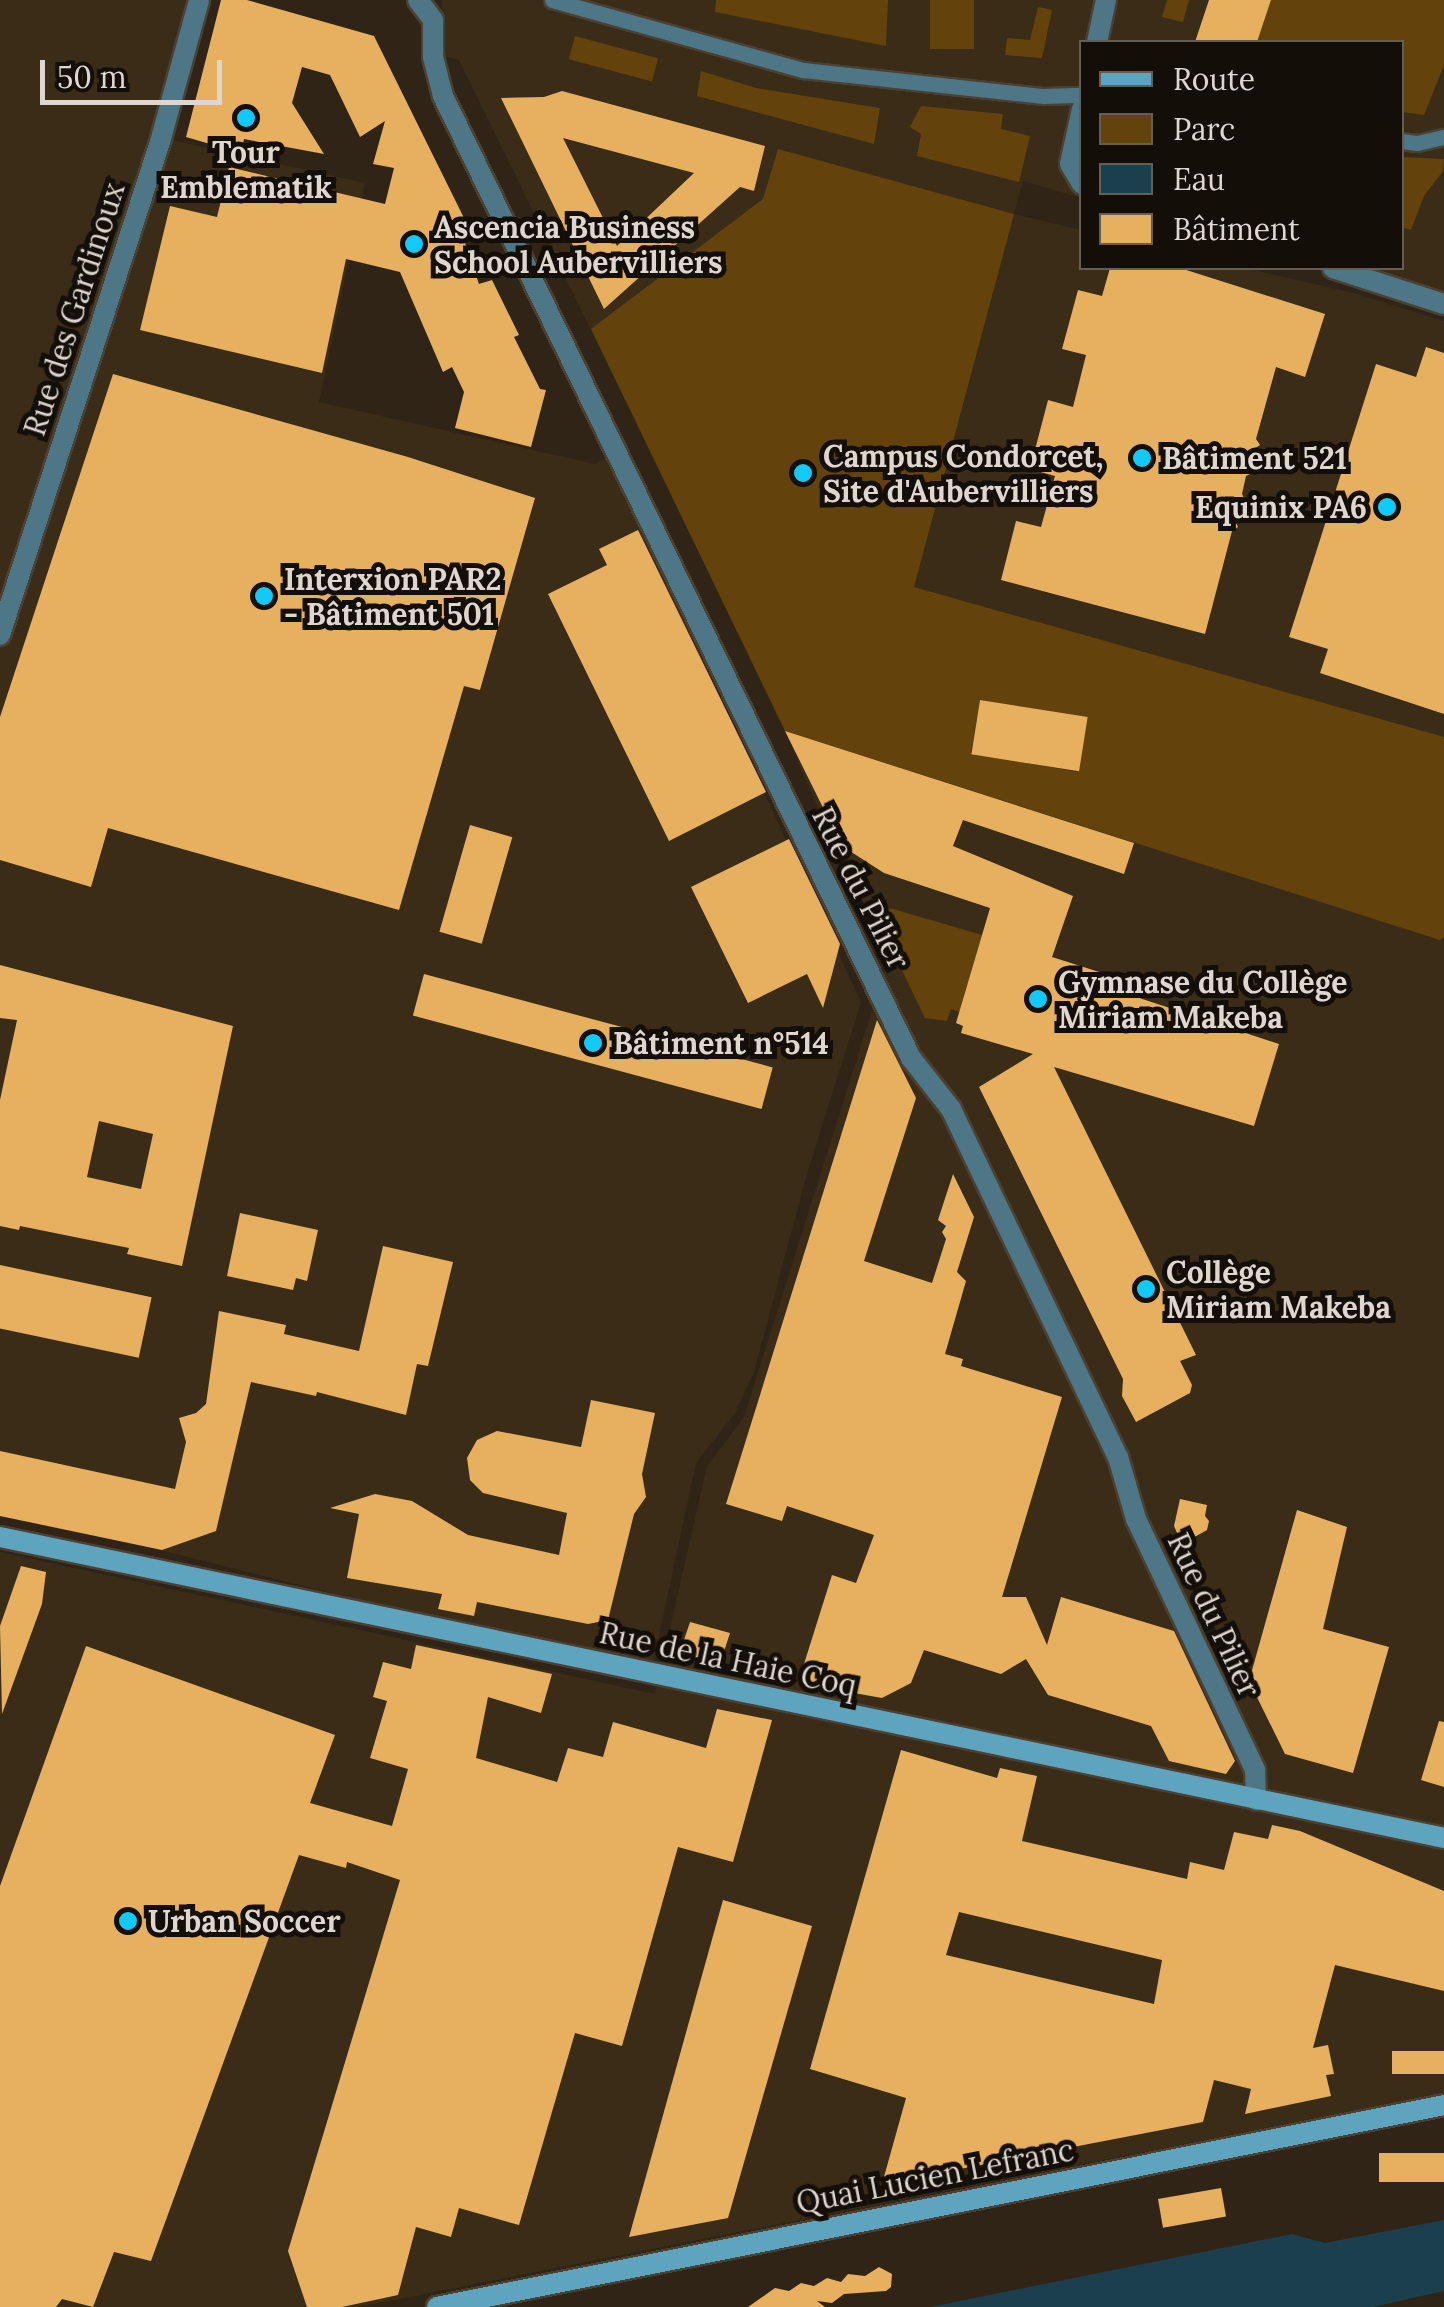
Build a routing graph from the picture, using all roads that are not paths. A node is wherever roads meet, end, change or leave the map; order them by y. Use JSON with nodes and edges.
{"nodes":[{"id":1,"x":199,"y":0,"type":"edge"},
{"id":2,"x":419,"y":0,"type":"edge"},
{"id":3,"x":552,"y":0,"type":"edge"},
{"id":4,"x":1106,"y":0,"type":"edge"},
{"id":5,"x":1097,"y":40,"type":"edge"},
{"id":6,"x":1079,"y":95,"type":"edge"},
{"id":7,"x":1079,"y":120,"type":"edge"},
{"id":8,"x":1444,"y":136,"type":"edge"},
{"id":9,"x":1404,"y":141,"type":"edge"},
{"id":10,"x":1079,"y":180,"type":"edge"},
{"id":11,"x":1339,"y":270,"type":"edge"},
{"id":12,"x":1444,"y":304,"type":"edge"},
{"id":13,"x":0,"y":635,"type":"edge"},
{"id":14,"x":0,"y":1537,"type":"edge"},
{"id":15,"x":1256,"y":1800,"type":"junction"},
{"id":16,"x":1444,"y":1838,"type":"edge"},
{"id":17,"x":1444,"y":2105,"type":"edge"},
{"id":18,"x":437,"y":2307,"type":"edge"}],
"edges":[{"from":1,"to":13,"type":"street","name":"Rue des Gardinoux"},
{"from":2,"to":15,"type":"street","name":"Rue du Pilier"},
{"from":3,"to":6,"type":"street"},
{"from":4,"to":5,"type":"street"},
{"from":7,"to":10,"type":"street"},
{"from":8,"to":9,"type":"street"},
{"from":11,"to":12,"type":"street"},
{"from":14,"to":15,"type":"main road","name":"Rue de la Haie Coq"},
{"from":15,"to":16,"type":"main road","name":"Rue de la Haie Coq"},
{"from":17,"to":18,"type":"main road","name":"Quai Lucien Lefranc"}]}
